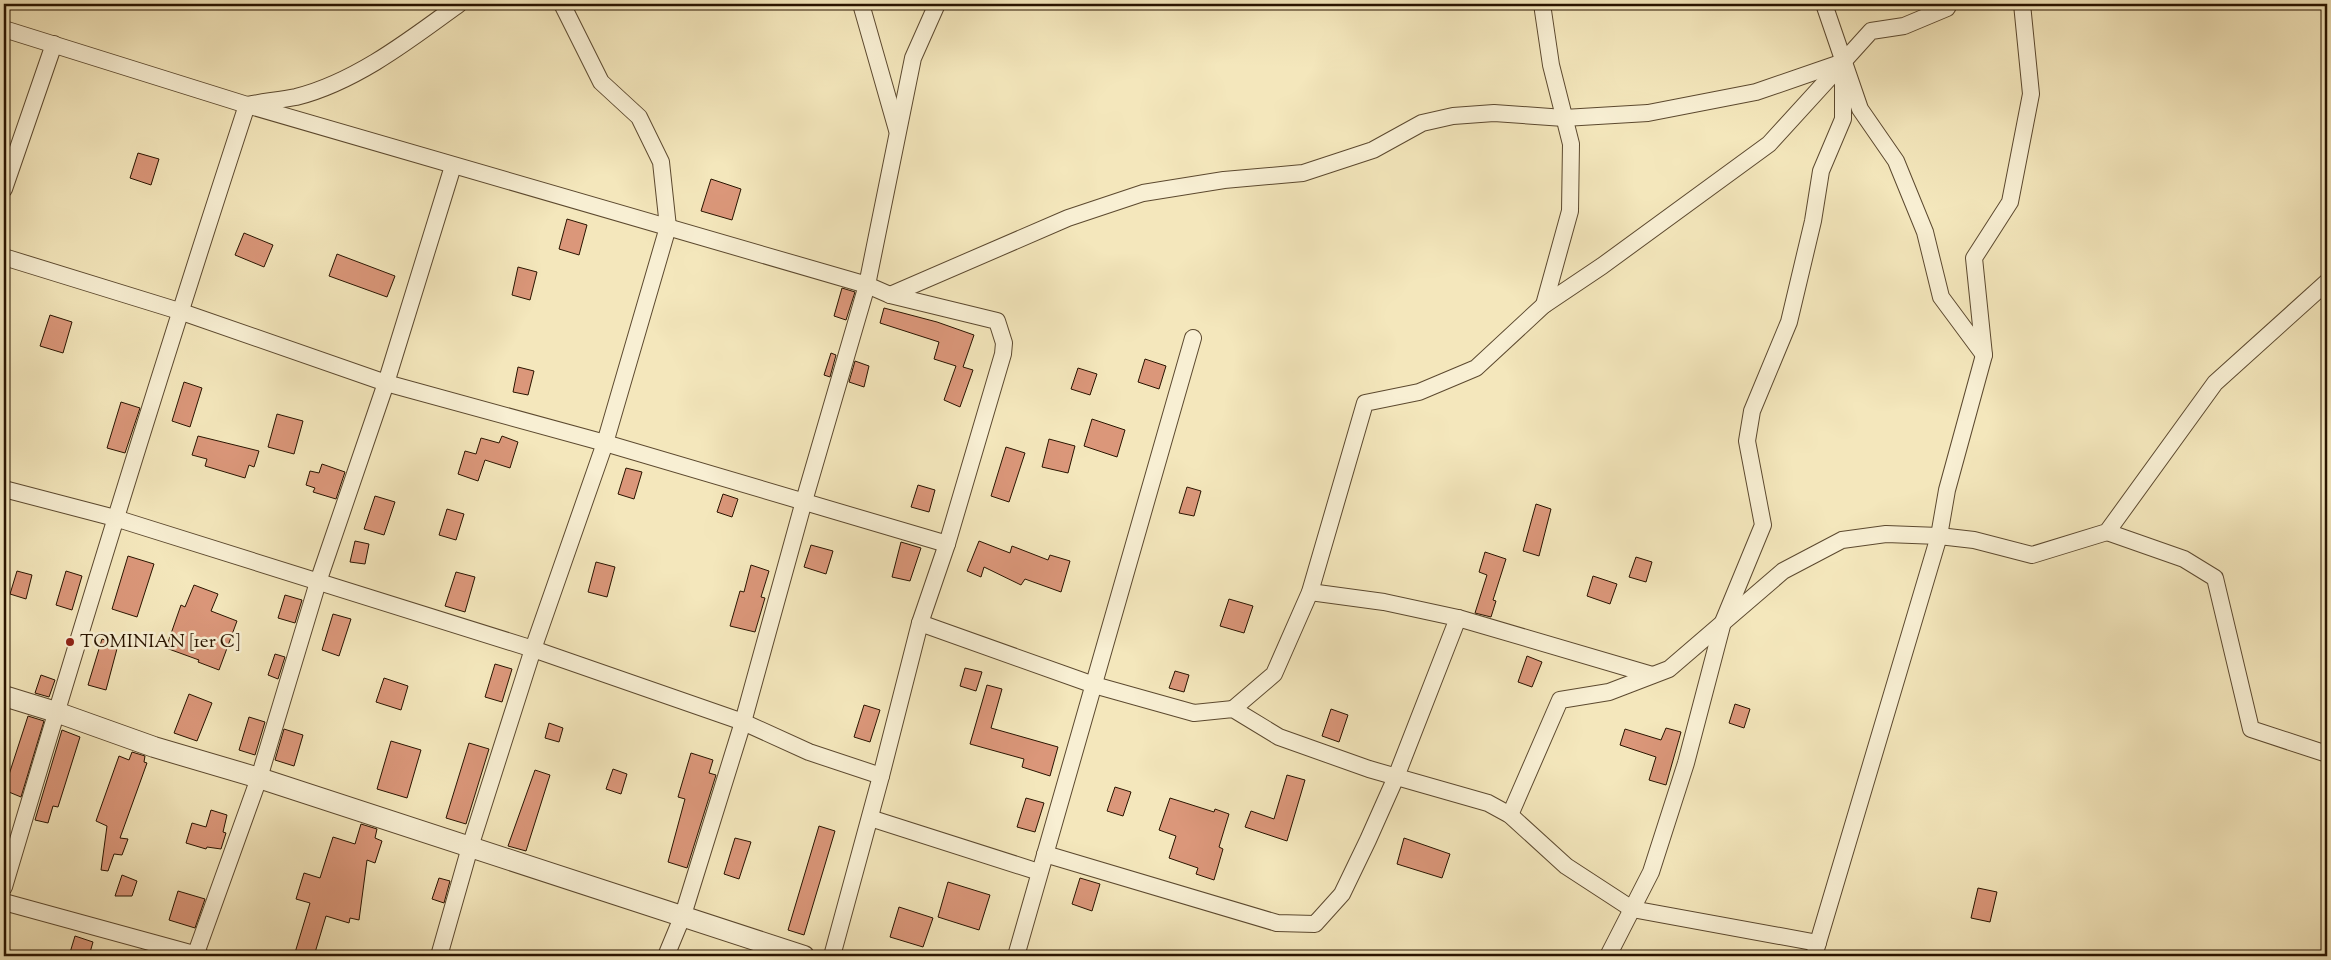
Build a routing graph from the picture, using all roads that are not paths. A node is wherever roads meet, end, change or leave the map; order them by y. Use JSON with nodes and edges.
{"nodes":[{"id":1,"x":459,"y":4,"type":"edge"},
{"id":2,"x":562,"y":4,"type":"edge"},
{"id":3,"x":861,"y":4,"type":"edge"},
{"id":4,"x":937,"y":4,"type":"edge"},
{"id":5,"x":1542,"y":4,"type":"edge"},
{"id":6,"x":1824,"y":4,"type":"edge"},
{"id":7,"x":1949,"y":4,"type":"edge"},
{"id":8,"x":2022,"y":4,"type":"edge"},
{"id":9,"x":4,"y":29,"type":"edge"},
{"id":10,"x":54,"y":44,"type":"junction"},
{"id":11,"x":1843,"y":62,"type":"junction"},
{"id":12,"x":247,"y":105,"type":"junction"},
{"id":13,"x":1564,"y":118,"type":"junction"},
{"id":14,"x":897,"y":132,"type":"junction"},
{"id":15,"x":453,"y":166,"type":"junction"},
{"id":16,"x":4,"y":189,"type":"edge"},
{"id":17,"x":668,"y":227,"type":"junction"},
{"id":18,"x":4,"y":257,"type":"edge"},
{"id":19,"x":2327,"y":282,"type":"edge"},
{"id":20,"x":868,"y":285,"type":"junction"},
{"id":21,"x":890,"y":294,"type":"junction"},
{"id":22,"x":1544,"y":306,"type":"junction"},
{"id":23,"x":179,"y":311,"type":"junction"},
{"id":24,"x":1193,"y":338,"type":"dead end"},
{"id":25,"x":1984,"y":355,"type":"junction"},
{"id":26,"x":386,"y":383,"type":"junction"},
{"id":27,"x":605,"y":443,"type":"junction"},
{"id":28,"x":4,"y":489,"type":"edge"},
{"id":29,"x":804,"y":501,"type":"junction"},
{"id":30,"x":115,"y":518,"type":"junction"},
{"id":31,"x":2107,"y":532,"type":"junction"},
{"id":32,"x":1939,"y":536,"type":"junction"},
{"id":33,"x":947,"y":544,"type":"junction"},
{"id":34,"x":318,"y":582,"type":"junction"},
{"id":35,"x":1310,"y":592,"type":"junction"},
{"id":36,"x":1458,"y":618,"type":"junction"},
{"id":37,"x":920,"y":622,"type":"junction"},
{"id":38,"x":1723,"y":622,"type":"junction"},
{"id":39,"x":533,"y":649,"type":"junction"},
{"id":40,"x":1652,"y":675,"type":"junction"},
{"id":41,"x":1094,"y":685,"type":"junction"},
{"id":42,"x":4,"y":696,"type":"edge"},
{"id":43,"x":1233,"y":710,"type":"junction"},
{"id":44,"x":56,"y":712,"type":"junction"},
{"id":45,"x":743,"y":722,"type":"junction"},
{"id":46,"x":2327,"y":754,"type":"edge"},
{"id":47,"x":881,"y":776,"type":"junction"},
{"id":48,"x":1396,"y":777,"type":"junction"},
{"id":49,"x":260,"y":778,"type":"junction"},
{"id":50,"x":1510,"y":815,"type":"junction"},
{"id":51,"x":870,"y":818,"type":"junction"},
{"id":52,"x":470,"y":847,"type":"junction"},
{"id":53,"x":1045,"y":854,"type":"junction"},
{"id":54,"x":1039,"y":872,"type":"junction"},
{"id":55,"x":4,"y":887,"type":"edge"},
{"id":56,"x":4,"y":902,"type":"edge"},
{"id":57,"x":1632,"y":909,"type":"junction"},
{"id":58,"x":683,"y":915,"type":"junction"},
{"id":59,"x":1816,"y":950,"type":"edge"},
{"id":60,"x":197,"y":956,"type":"edge"},
{"id":61,"x":439,"y":956,"type":"edge"},
{"id":62,"x":666,"y":956,"type":"edge"},
{"id":63,"x":804,"y":956,"type":"edge"},
{"id":64,"x":832,"y":956,"type":"edge"},
{"id":65,"x":1016,"y":956,"type":"edge"},
{"id":66,"x":1608,"y":956,"type":"edge"}],
"edges":[{"from":1,"to":12,"type":"street"},
{"from":2,"to":17,"type":"street"},
{"from":3,"to":14,"type":"street"},
{"from":4,"to":14,"type":"street"},
{"from":5,"to":13,"type":"street"},
{"from":6,"to":11,"type":"street"},
{"from":7,"to":11,"type":"street"},
{"from":8,"to":25,"type":"street"},
{"from":9,"to":10,"type":"street"},
{"from":10,"to":12,"type":"street"},
{"from":10,"to":16,"type":"street"},
{"from":11,"to":13,"type":"street"},
{"from":11,"to":22,"type":"street"},
{"from":11,"to":25,"type":"street"},
{"from":11,"to":38,"type":"street"},
{"from":12,"to":15,"type":"street"},
{"from":12,"to":23,"type":"street"},
{"from":13,"to":21,"type":"street"},
{"from":13,"to":22,"type":"street"},
{"from":14,"to":20,"type":"street"},
{"from":15,"to":17,"type":"street"},
{"from":15,"to":26,"type":"street"},
{"from":17,"to":20,"type":"street"},
{"from":17,"to":27,"type":"street"},
{"from":18,"to":23,"type":"street"},
{"from":19,"to":31,"type":"street"},
{"from":20,"to":21,"type":"street"},
{"from":20,"to":29,"type":"street"},
{"from":21,"to":33,"type":"street"},
{"from":22,"to":35,"type":"street"},
{"from":23,"to":26,"type":"street"},
{"from":23,"to":30,"type":"street"},
{"from":24,"to":41,"type":"street"},
{"from":25,"to":32,"type":"street"},
{"from":26,"to":27,"type":"street"},
{"from":26,"to":34,"type":"street"},
{"from":27,"to":29,"type":"street"},
{"from":27,"to":39,"type":"street"},
{"from":28,"to":30,"type":"street"},
{"from":29,"to":33,"type":"street"},
{"from":29,"to":45,"type":"street"},
{"from":30,"to":34,"type":"street"},
{"from":30,"to":44,"type":"street"},
{"from":31,"to":32,"type":"street"},
{"from":31,"to":46,"type":"street"},
{"from":32,"to":38,"type":"street"},
{"from":32,"to":59,"type":"street"},
{"from":33,"to":37,"type":"street"},
{"from":34,"to":39,"type":"street"},
{"from":34,"to":49,"type":"street"},
{"from":35,"to":36,"type":"street"},
{"from":35,"to":43,"type":"street"},
{"from":36,"to":40,"type":"street"},
{"from":36,"to":48,"type":"street"},
{"from":37,"to":41,"type":"street"},
{"from":37,"to":47,"type":"street"},
{"from":38,"to":40,"type":"street"},
{"from":38,"to":57,"type":"street"},
{"from":39,"to":45,"type":"street"},
{"from":39,"to":52,"type":"street"},
{"from":40,"to":50,"type":"street"},
{"from":41,"to":43,"type":"street"},
{"from":41,"to":53,"type":"street"},
{"from":42,"to":44,"type":"street"},
{"from":43,"to":48,"type":"street"},
{"from":44,"to":49,"type":"street"},
{"from":44,"to":55,"type":"street"},
{"from":45,"to":47,"type":"street"},
{"from":45,"to":58,"type":"street"},
{"from":47,"to":51,"type":"street"},
{"from":48,"to":50,"type":"street"},
{"from":48,"to":53,"type":"street"},
{"from":49,"to":52,"type":"street"},
{"from":49,"to":60,"type":"street"},
{"from":50,"to":57,"type":"street"},
{"from":51,"to":54,"type":"street"},
{"from":51,"to":64,"type":"street"},
{"from":52,"to":58,"type":"street"},
{"from":52,"to":61,"type":"street"},
{"from":53,"to":54,"type":"street"},
{"from":54,"to":65,"type":"street"},
{"from":56,"to":60,"type":"street"},
{"from":57,"to":59,"type":"street"},
{"from":57,"to":66,"type":"street"},
{"from":58,"to":62,"type":"street"},
{"from":58,"to":63,"type":"street"}]}
